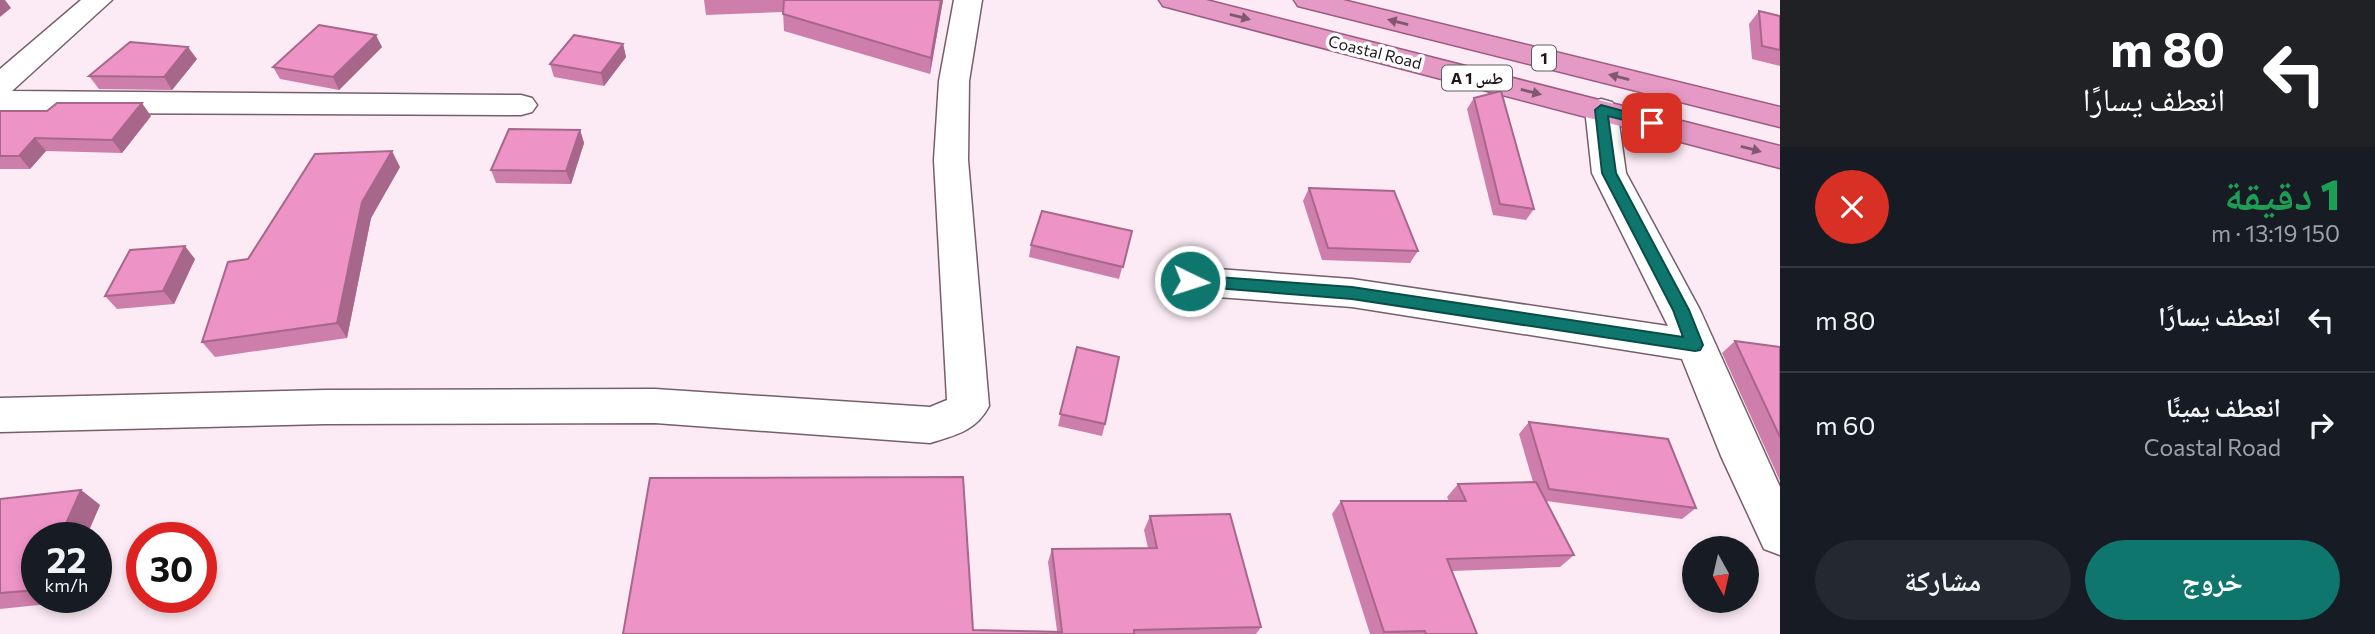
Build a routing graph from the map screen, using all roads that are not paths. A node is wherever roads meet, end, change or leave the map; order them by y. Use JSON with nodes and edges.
{"nodes":[{"id":1,"x":98,"y":0,"type":"edge"},
{"id":2,"x":968,"y":0,"type":"edge"},
{"id":3,"x":1173,"y":0,"type":"edge"},
{"id":4,"x":1308,"y":0,"type":"edge"},
{"id":5,"x":0,"y":85,"type":"edge"},
{"id":6,"x":0,"y":100,"type":"edge"},
{"id":7,"x":521,"y":105,"type":"dead end"},
{"id":8,"x":1601,"y":110,"type":"junction"},
{"id":9,"x":1780,"y":117,"type":"edge"},
{"id":10,"x":1780,"y":157,"type":"edge"},
{"id":11,"x":1190,"y":281,"type":"dead end"},
{"id":12,"x":1695,"y":345,"type":"junction"},
{"id":13,"x":0,"y":415,"type":"edge"},
{"id":14,"x":1780,"y":534,"type":"edge"}],
"edges":[{"from":1,"to":5,"type":"street"},
{"from":2,"to":13,"type":"street"},
{"from":3,"to":8,"type":"highway","name":"Coastal Road","number":"A 1 طس","one_way":true},
{"from":9,"to":4,"type":"highway","name":"Coastal Road","number":"1","one_way":true},
{"from":6,"to":7,"type":"street"},
{"from":8,"to":10,"type":"highway","name":"Coastal Road","number":"A 1 طس","one_way":true},
{"from":8,"to":12,"type":"street"},
{"from":11,"to":12,"type":"street"},
{"from":12,"to":14,"type":"street"}]}
